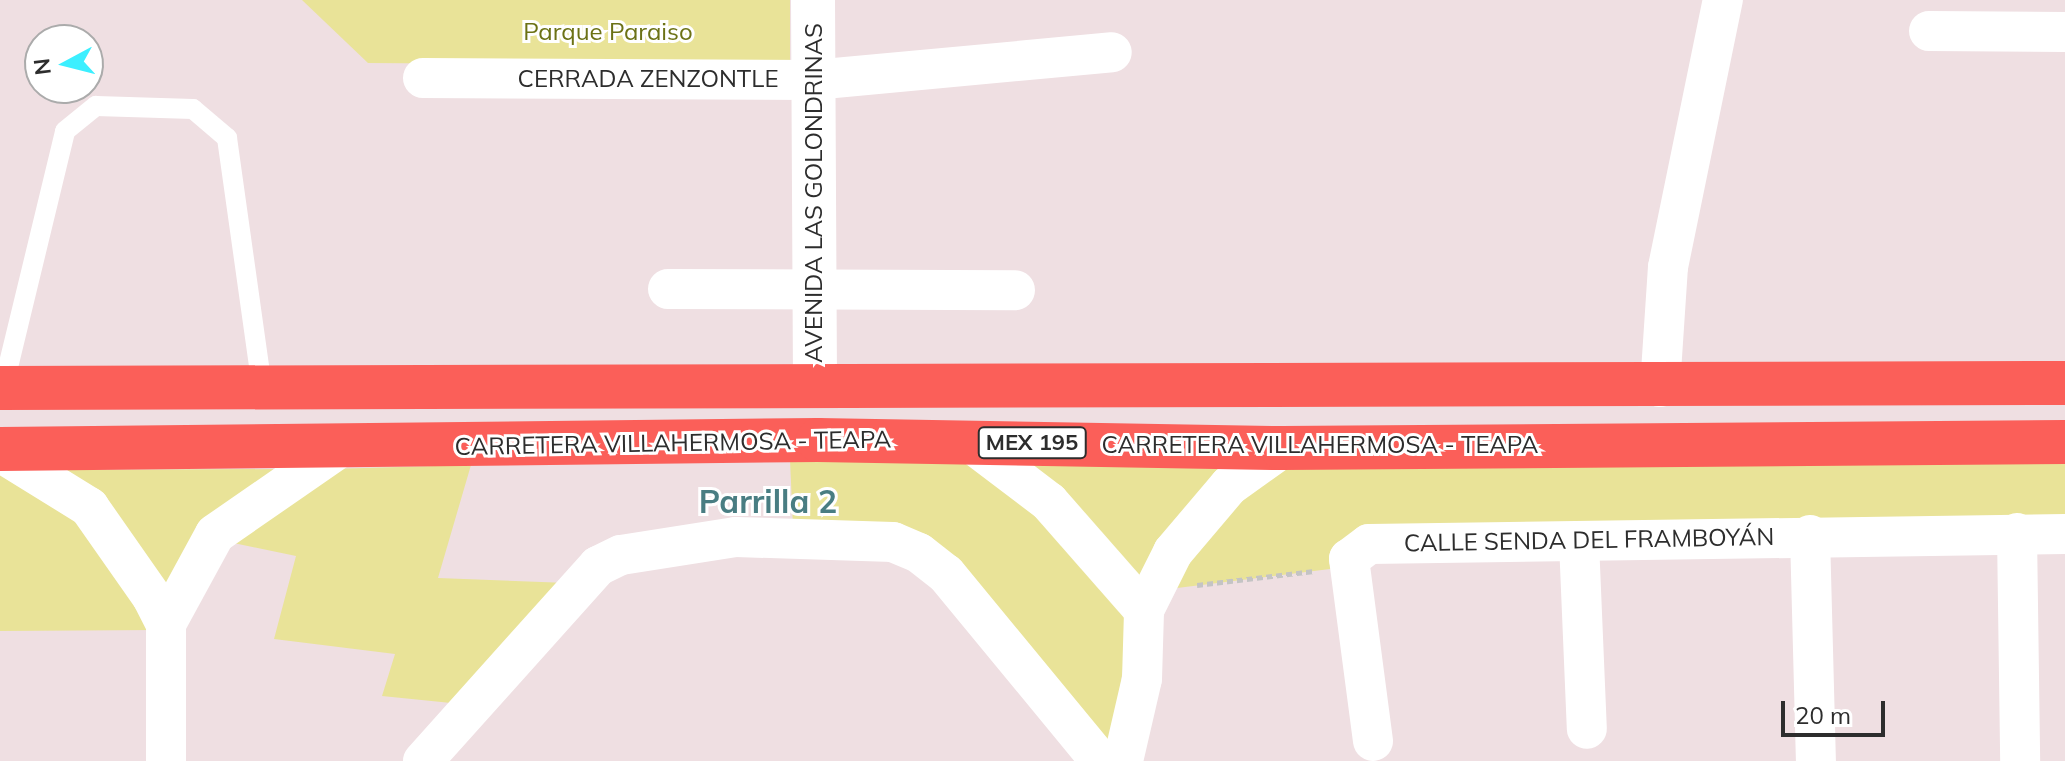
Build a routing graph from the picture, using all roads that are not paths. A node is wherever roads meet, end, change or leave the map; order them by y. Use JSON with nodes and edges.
{"nodes":[{"id":1,"x":813,"y":0,"type":"edge"},
{"id":2,"x":1723,"y":0,"type":"edge"},
{"id":3,"x":1929,"y":31,"type":"dead end"},
{"id":4,"x":2065,"y":32,"type":"edge"},
{"id":5,"x":1112,"y":52,"type":"dead end"},
{"id":6,"x":423,"y":78,"type":"dead end"},
{"id":7,"x":813,"y":80,"type":"junction"},
{"id":8,"x":668,"y":289,"type":"dead end"},
{"id":9,"x":1015,"y":290,"type":"dead end"},
{"id":10,"x":815,"y":294,"type":"junction"},
{"id":11,"x":2065,"y":383,"type":"edge"},
{"id":12,"x":815,"y":386,"type":"junction"},
{"id":13,"x":1660,"y":387,"type":"junction"},
{"id":14,"x":2,"y":388,"type":"edge"},
{"id":15,"x":262,"y":388,"type":"junction"},
{"id":16,"x":970,"y":442,"type":"junction"},
{"id":17,"x":2065,"y":442,"type":"edge"},
{"id":18,"x":339,"y":448,"type":"junction"},
{"id":19,"x":1282,"y":448,"type":"junction"},
{"id":20,"x":0,"y":451,"type":"edge"},
{"id":21,"x":2017,"y":533,"type":"junction"},
{"id":22,"x":2065,"y":534,"type":"edge"},
{"id":23,"x":1810,"y":535,"type":"junction"},
{"id":24,"x":1579,"y":542,"type":"junction"},
{"id":25,"x":1149,"y":600,"type":"junction"},
{"id":26,"x":166,"y":624,"type":"junction"},
{"id":27,"x":1587,"y":729,"type":"dead end"},
{"id":28,"x":1373,"y":741,"type":"dead end"},
{"id":29,"x":166,"y":761,"type":"edge"},
{"id":30,"x":423,"y":761,"type":"edge"},
{"id":31,"x":1100,"y":761,"type":"edge"},
{"id":32,"x":1123,"y":761,"type":"edge"},
{"id":33,"x":1816,"y":761,"type":"edge"},
{"id":34,"x":2020,"y":761,"type":"edge"}],
"edges":[{"from":1,"to":7,"type":"street","name":"AVENIDA LAS GOLONDRINAS"},
{"from":2,"to":13,"type":"street"},
{"from":3,"to":4,"type":"street"},
{"from":5,"to":7,"type":"street","name":"CERRADA ZENZONTLE"},
{"from":6,"to":7,"type":"street","name":"CERRADA ZENZONTLE"},
{"from":7,"to":10,"type":"street","name":"AVENIDA LAS GOLONDRINAS"},
{"from":8,"to":10,"type":"street"},
{"from":9,"to":10,"type":"street"},
{"from":10,"to":12,"type":"street","name":"AVENIDA LAS GOLONDRINAS"},
{"from":11,"to":13,"type":"main road"},
{"from":12,"to":13,"type":"main road"},
{"from":12,"to":15,"type":"main road"},
{"from":14,"to":15,"type":"main road"},
{"from":14,"to":15,"type":"lane"},
{"from":16,"to":18,"type":"main road","name":"CARRETERA VILLAHERMOSA - TEAPA","number":"MEX 195"},
{"from":16,"to":19,"type":"main road","name":"CARRETERA VILLAHERMOSA - TEAPA","number":"MEX 195"},
{"from":16,"to":25,"type":"street"},
{"from":17,"to":19,"type":"main road","name":"CARRETERA VILLAHERMOSA - TEAPA","number":"MEX 195"},
{"from":18,"to":20,"type":"main road","name":"CARRETERA VILLAHERMOSA - TEAPA","number":"MEX 195"},
{"from":18,"to":26,"type":"street"},
{"from":19,"to":25,"type":"street"},
{"from":20,"to":26,"type":"street"},
{"from":21,"to":22,"type":"street","name":"CALLE SENDA DEL FRAMBOYÁN"},
{"from":21,"to":23,"type":"street","name":"CALLE SENDA DEL FRAMBOYÁN"},
{"from":21,"to":34,"type":"street"},
{"from":23,"to":24,"type":"street","name":"CALLE SENDA DEL FRAMBOYÁN"},
{"from":23,"to":33,"type":"street","name":"CALLE SENDA DEL FRAMBOYÁN"},
{"from":24,"to":27,"type":"street"},
{"from":24,"to":28,"type":"street","name":"CALLE SENDA DEL FRAMBOYÁN"},
{"from":25,"to":32,"type":"street"},
{"from":26,"to":29,"type":"street"},
{"from":30,"to":31,"type":"street"}]}
